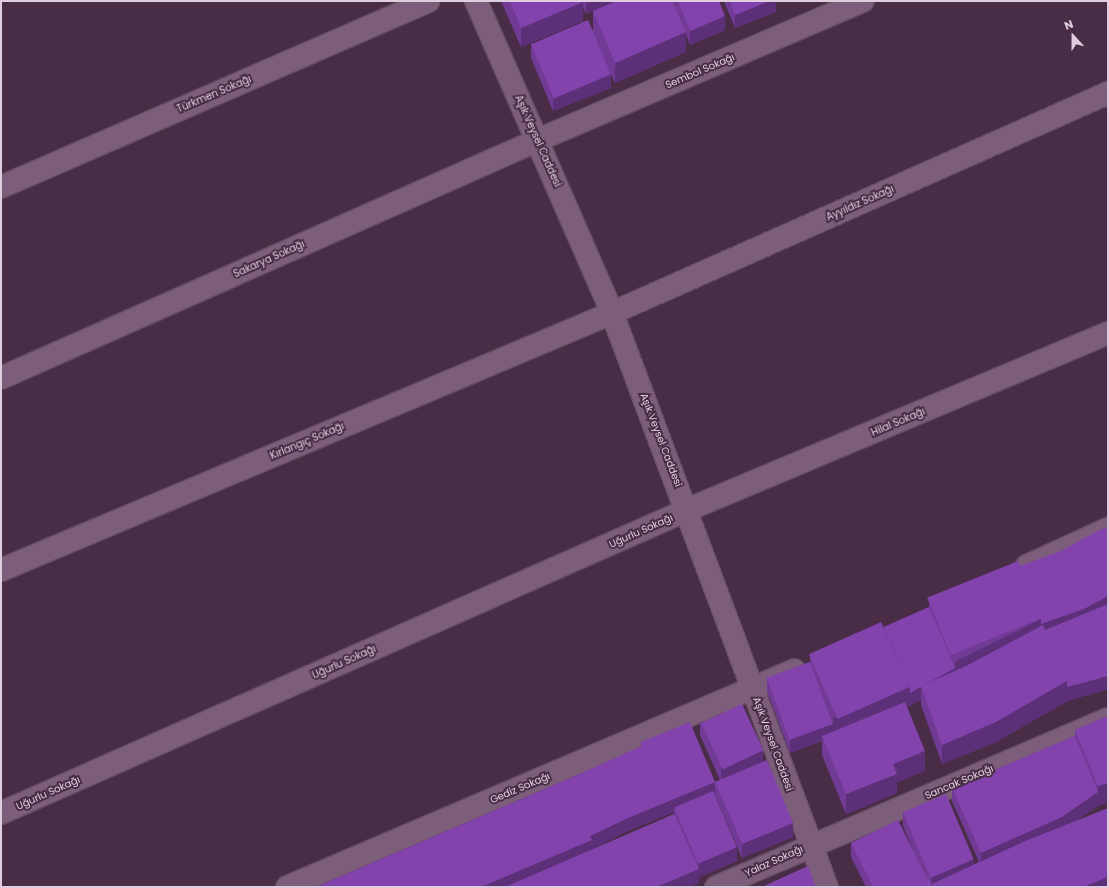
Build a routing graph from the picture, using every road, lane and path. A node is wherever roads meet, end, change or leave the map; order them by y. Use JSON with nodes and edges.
{"nodes":[{"id":1,"x":428,"y":1,"type":"edge"},
{"id":2,"x":476,"y":1,"type":"edge"},
{"id":3,"x":862,"y":1,"type":"edge"},
{"id":4,"x":1108,"y":93,"type":"edge"},
{"id":5,"x":538,"y":140,"type":"junction"},
{"id":6,"x":1,"y":187,"type":"edge"},
{"id":7,"x":612,"y":313,"type":"junction"},
{"id":8,"x":1108,"y":333,"type":"edge"},
{"id":9,"x":1,"y":378,"type":"edge"},
{"id":10,"x":687,"y":510,"type":"junction"},
{"id":11,"x":1108,"y":529,"type":"edge"},
{"id":12,"x":1,"y":570,"type":"edge"},
{"id":13,"x":1006,"y":575,"type":"edge"},
{"id":14,"x":811,"y":662,"type":"edge"},
{"id":15,"x":753,"y":688,"type":"junction"},
{"id":16,"x":1108,"y":719,"type":"edge"},
{"id":17,"x":1,"y":813,"type":"edge"},
{"id":18,"x":811,"y":845,"type":"junction"},
{"id":19,"x":287,"y":887,"type":"edge"},
{"id":20,"x":716,"y":887,"type":"edge"},
{"id":21,"x":827,"y":887,"type":"edge"}],
"edges":[{"from":1,"to":6,"type":"street","name":"Türkmen Sokağı"},
{"from":2,"to":5,"type":"street","name":"Aşık Veysel Caddesi"},
{"from":3,"to":5,"type":"street","name":"Sembol Sokağı"},
{"from":4,"to":7,"type":"street","name":"Ayyıldız Sokağı"},
{"from":5,"to":7,"type":"street","name":"Aşık Veysel Caddesi"},
{"from":5,"to":9,"type":"street","name":"Sakarya Sokağı"},
{"from":7,"to":10,"type":"street","name":"Aşık Veysel Caddesi"},
{"from":7,"to":12,"type":"street","name":"Kırlangıç Sokağı"},
{"from":8,"to":10,"type":"street","name":"Hilal Sokağı"},
{"from":10,"to":15,"type":"street","name":"Aşık Veysel Caddesi"},
{"from":10,"to":17,"type":"street","name":"Uğurlu Sokağı"},
{"from":11,"to":13,"type":"street"},
{"from":14,"to":15,"type":"street","name":"Gediz Sokağı"},
{"from":15,"to":18,"type":"street","name":"Aşık Veysel Caddesi"},
{"from":15,"to":19,"type":"street","name":"Gediz Sokağı"},
{"from":16,"to":18,"type":"street","name":"Sancak Sokağı"},
{"from":18,"to":20,"type":"street","name":"Yalaz Sokağı"},
{"from":18,"to":21,"type":"street","name":"Aşık Veysel Caddesi"}]}
